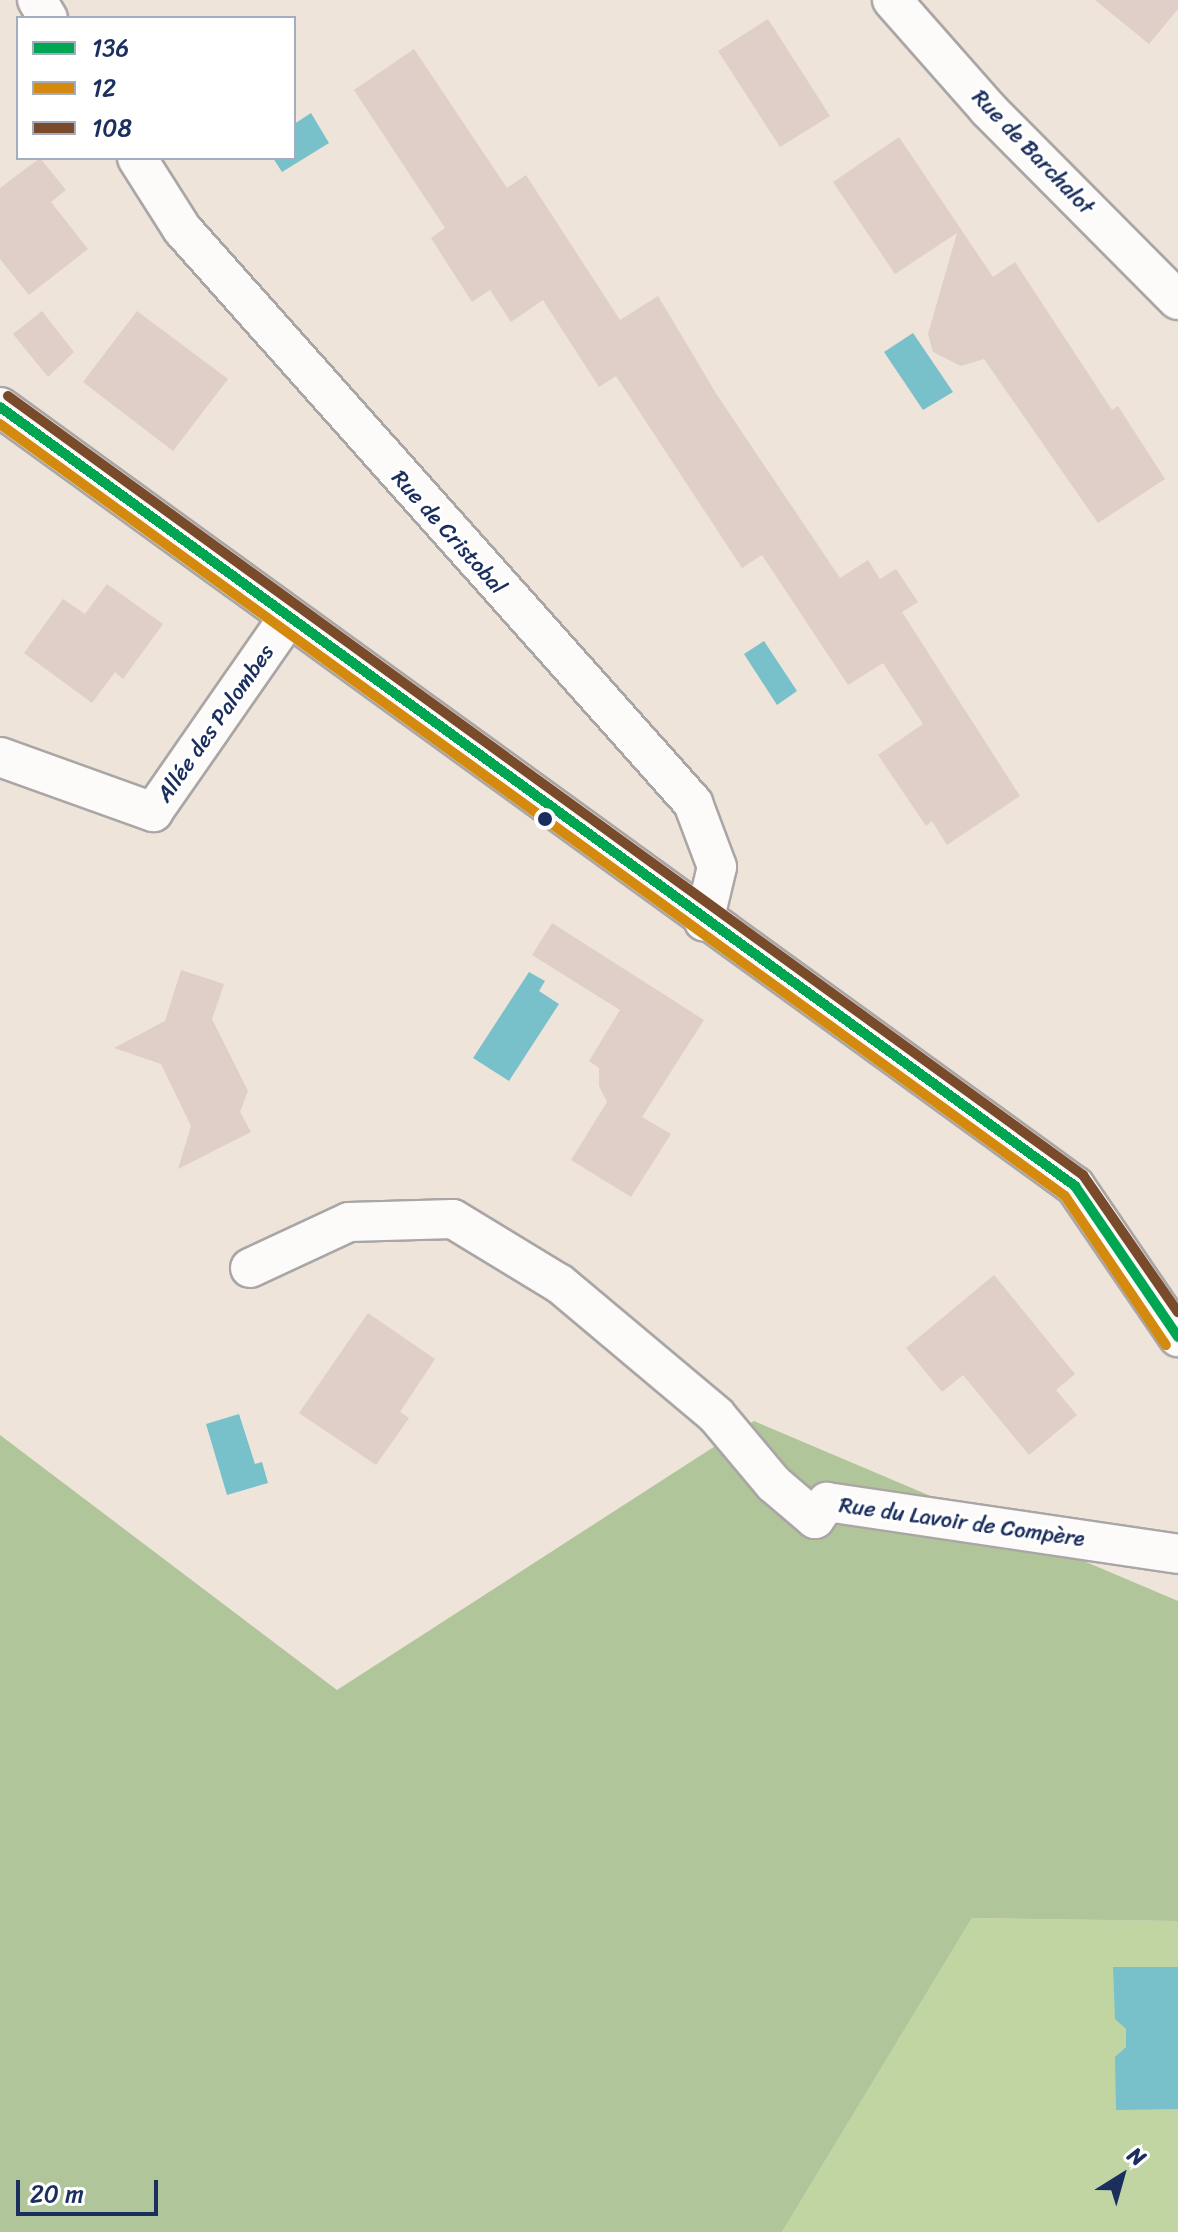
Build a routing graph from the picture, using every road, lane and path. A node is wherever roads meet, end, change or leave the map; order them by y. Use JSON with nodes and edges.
{"nodes":[{"id":1,"x":892,"y":0,"type":"edge"},
{"id":2,"x":138,"y":160,"type":"edge"},
{"id":3,"x":1178,"y":300,"type":"edge"},
{"id":4,"x":0,"y":407,"type":"edge"},
{"id":5,"x":287,"y":619,"type":"junction"},
{"id":6,"x":0,"y":757,"type":"edge"},
{"id":7,"x":704,"y":921,"type":"junction"},
{"id":8,"x":250,"y":1268,"type":"dead end"},
{"id":9,"x":1178,"y":1337,"type":"edge"},
{"id":10,"x":1178,"y":1554,"type":"edge"}],
"edges":[{"from":1,"to":3,"type":"street","name":"Rue de Barchalot"},
{"from":2,"to":7,"type":"street","name":"Rue de Cristobal"},
{"from":4,"to":5,"type":"street"},
{"from":5,"to":6,"type":"street","name":"Allée des Palombes"},
{"from":5,"to":7,"type":"street"},
{"from":7,"to":9,"type":"street"},
{"from":8,"to":10,"type":"street","name":"Rue du Lavoir de Compère"}]}
